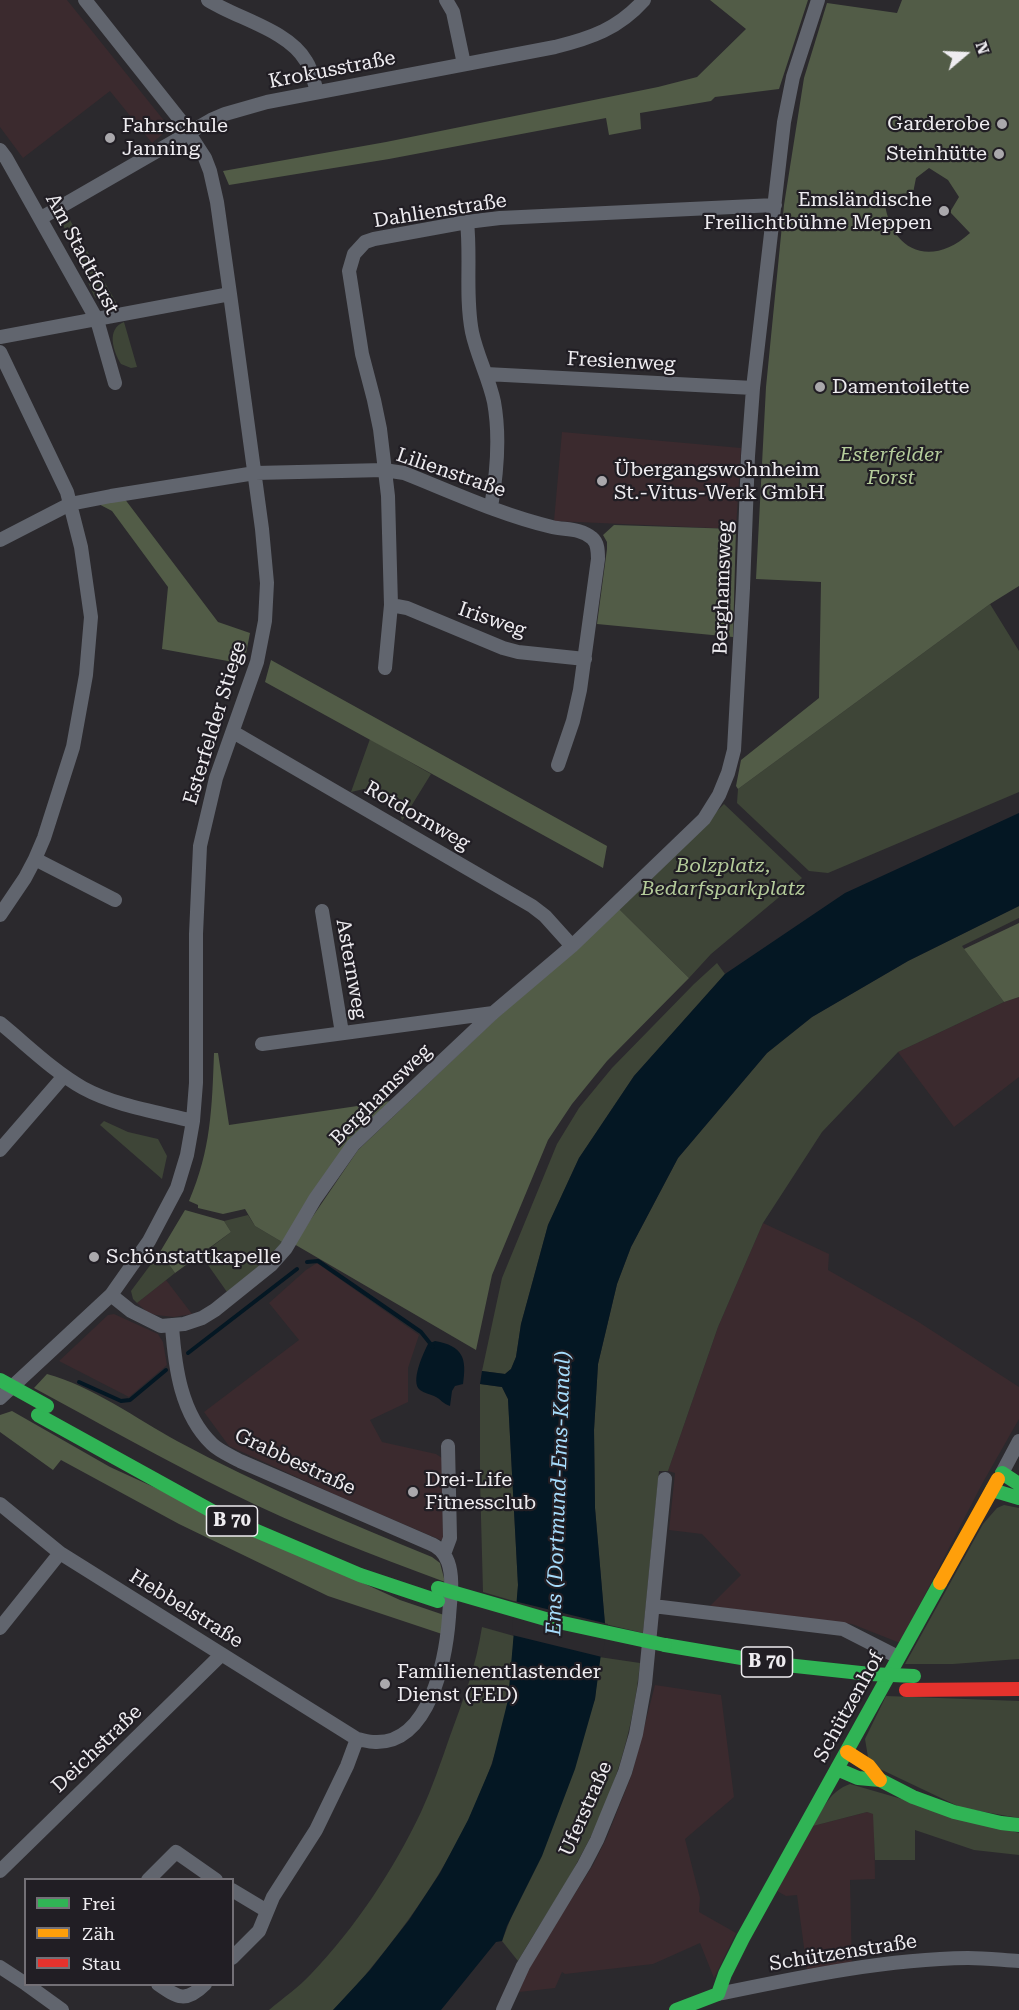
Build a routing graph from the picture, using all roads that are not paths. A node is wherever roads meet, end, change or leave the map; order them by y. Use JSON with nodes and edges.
{"nodes":[{"id":1,"x":85,"y":0,"type":"edge"},
{"id":2,"x":208,"y":0,"type":"edge"},
{"id":3,"x":446,"y":0,"type":"edge"},
{"id":4,"x":644,"y":0,"type":"edge"},
{"id":5,"x":818,"y":0,"type":"edge"},
{"id":6,"x":464,"y":64,"type":"junction"},
{"id":7,"x":317,"y":92,"type":"junction"},
{"id":8,"x":190,"y":133,"type":"junction"},
{"id":9,"x":0,"y":150,"type":"edge"},
{"id":10,"x":775,"y":205,"type":"junction"},
{"id":11,"x":41,"y":218,"type":"junction"},
{"id":12,"x":467,"y":222,"type":"junction"},
{"id":13,"x":230,"y":294,"type":"junction"},
{"id":14,"x":97,"y":320,"type":"junction"},
{"id":15,"x":0,"y":337,"type":"edge"},
{"id":16,"x":0,"y":352,"type":"edge"},
{"id":17,"x":486,"y":375,"type":"junction"},
{"id":18,"x":115,"y":383,"type":"dead end"},
{"id":19,"x":753,"y":388,"type":"junction"},
{"id":20,"x":384,"y":470,"type":"junction"},
{"id":21,"x":255,"y":473,"type":"junction"},
{"id":22,"x":70,"y":504,"type":"junction"},
{"id":23,"x":491,"y":507,"type":"junction"},
{"id":24,"x":0,"y":540,"type":"edge"},
{"id":25,"x":390,"y":605,"type":"junction"},
{"id":26,"x":585,"y":659,"type":"junction"},
{"id":27,"x":385,"y":668,"type":"dead end"},
{"id":28,"x":233,"y":732,"type":"junction"},
{"id":29,"x":558,"y":765,"type":"dead end"},
{"id":30,"x":35,"y":859,"type":"junction"},
{"id":31,"x":115,"y":900,"type":"dead end"},
{"id":32,"x":322,"y":911,"type":"dead end"},
{"id":33,"x":0,"y":915,"type":"edge"},
{"id":34,"x":572,"y":946,"type":"junction"},
{"id":35,"x":493,"y":1013,"type":"junction"},
{"id":36,"x":0,"y":1023,"type":"edge"},
{"id":37,"x":342,"y":1033,"type":"junction"},
{"id":38,"x":262,"y":1044,"type":"dead end"},
{"id":39,"x":64,"y":1076,"type":"junction"},
{"id":40,"x":193,"y":1121,"type":"junction"},
{"id":41,"x":0,"y":1150,"type":"edge"},
{"id":42,"x":111,"y":1295,"type":"junction"},
{"id":43,"x":172,"y":1326,"type":"junction"},
{"id":44,"x":0,"y":1380,"type":"edge"},
{"id":45,"x":0,"y":1397,"type":"edge"},
{"id":46,"x":43,"y":1411,"type":"junction"},
{"id":47,"x":1019,"y":1441,"type":"edge"},
{"id":48,"x":448,"y":1446,"type":"dead end"},
{"id":49,"x":1002,"y":1473,"type":"junction"},
{"id":50,"x":665,"y":1479,"type":"dead end"},
{"id":51,"x":1019,"y":1484,"type":"edge"},
{"id":52,"x":993,"y":1490,"type":"junction"},
{"id":53,"x":209,"y":1494,"type":"dead end"},
{"id":54,"x":1019,"y":1498,"type":"edge"},
{"id":55,"x":0,"y":1504,"type":"edge"},
{"id":56,"x":229,"y":1505,"type":"dead end"},
{"id":57,"x":60,"y":1553,"type":"junction"},
{"id":58,"x":444,"y":1554,"type":"junction"},
{"id":59,"x":438,"y":1594,"type":"junction"},
{"id":60,"x":653,"y":1606,"type":"junction"},
{"id":61,"x":0,"y":1628,"type":"edge"},
{"id":62,"x":664,"y":1651,"type":"junction"},
{"id":63,"x":221,"y":1655,"type":"junction"},
{"id":64,"x":898,"y":1656,"type":"junction"},
{"id":65,"x":920,"y":1676,"type":"dead end"},
{"id":66,"x":808,"y":1681,"type":"dead end"},
{"id":67,"x":862,"y":1688,"type":"dead end"},
{"id":68,"x":1019,"y":1689,"type":"edge"},
{"id":69,"x":357,"y":1739,"type":"junction"},
{"id":70,"x":847,"y":1752,"type":"junction"},
{"id":71,"x":837,"y":1769,"type":"junction"},
{"id":72,"x":880,"y":1780,"type":"junction"},
{"id":73,"x":1019,"y":1825,"type":"edge"},
{"id":74,"x":0,"y":1871,"type":"edge"},
{"id":75,"x":150,"y":1878,"type":"edge"},
{"id":76,"x":213,"y":1878,"type":"edge"},
{"id":77,"x":234,"y":1891,"type":"edge"},
{"id":78,"x":267,"y":1911,"type":"junction"},
{"id":79,"x":234,"y":1956,"type":"edge"},
{"id":80,"x":1019,"y":1961,"type":"edge"},
{"id":81,"x":2,"y":1971,"type":"edge"},
{"id":82,"x":24,"y":1981,"type":"edge"},
{"id":83,"x":34,"y":1986,"type":"edge"},
{"id":84,"x":161,"y":1986,"type":"edge"},
{"id":85,"x":200,"y":1989,"type":"edge"},
{"id":86,"x":718,"y":1994,"type":"junction"},
{"id":87,"x":62,"y":2010,"type":"edge"},
{"id":88,"x":503,"y":2010,"type":"edge"},
{"id":89,"x":676,"y":2010,"type":"edge"}],
"edges":[{"from":1,"to":8,"type":"street","name":"Esterfelder Stiege"},
{"from":2,"to":7,"type":"street"},
{"from":3,"to":6,"type":"street"},
{"from":4,"to":6,"type":"street","name":"Krokusstraße"},
{"from":5,"to":10,"type":"street","name":"Berghamsweg"},
{"from":6,"to":7,"type":"street","name":"Krokusstraße"},
{"from":7,"to":8,"type":"street","name":"Krokusstraße"},
{"from":8,"to":11,"type":"street","name":"Krokusstraße"},
{"from":8,"to":13,"type":"street","name":"Esterfelder Stiege"},
{"from":9,"to":11,"type":"street","name":"Am Stadtforst"},
{"from":10,"to":12,"type":"street","name":"Dahlienstraße"},
{"from":10,"to":19,"type":"street","name":"Berghamsweg"},
{"from":11,"to":14,"type":"street","name":"Am Stadtforst"},
{"from":12,"to":17,"type":"street"},
{"from":12,"to":20,"type":"street","name":"Dahlienstraße"},
{"from":13,"to":14,"type":"street"},
{"from":13,"to":21,"type":"street","name":"Esterfelder Stiege"},
{"from":14,"to":15,"type":"street"},
{"from":14,"to":18,"type":"street","name":"Am Stadtforst"},
{"from":16,"to":22,"type":"street"},
{"from":17,"to":19,"type":"street","name":"Fresienweg"},
{"from":17,"to":23,"type":"street"},
{"from":19,"to":34,"type":"street","name":"Berghamsweg"},
{"from":20,"to":21,"type":"street","name":"Lilienstraße"},
{"from":20,"to":23,"type":"street","name":"Lilienstraße"},
{"from":20,"to":25,"type":"street","name":"Dahlienstraße"},
{"from":21,"to":22,"type":"street","name":"Lilienstraße"},
{"from":21,"to":28,"type":"street","name":"Esterfelder Stiege"},
{"from":22,"to":24,"type":"street","name":"Lilienstraße"},
{"from":22,"to":30,"type":"street"},
{"from":23,"to":26,"type":"street","name":"Lilienstraße"},
{"from":25,"to":26,"type":"street","name":"Irisweg"},
{"from":25,"to":27,"type":"street","name":"Dahlienstraße"},
{"from":26,"to":29,"type":"street","name":"Lilienstraße"},
{"from":28,"to":34,"type":"street","name":"Rotdornweg"},
{"from":28,"to":40,"type":"street","name":"Esterfelder Stiege"},
{"from":30,"to":31,"type":"street"},
{"from":30,"to":33,"type":"street"},
{"from":32,"to":37,"type":"street","name":"Asternweg"},
{"from":34,"to":35,"type":"street","name":"Berghamsweg"},
{"from":35,"to":37,"type":"street","name":"Berghamsweg"},
{"from":35,"to":43,"type":"street","name":"Berghamsweg"},
{"from":36,"to":39,"type":"street"},
{"from":37,"to":38,"type":"street","name":"Berghamsweg"},
{"from":39,"to":40,"type":"street"},
{"from":39,"to":41,"type":"street"},
{"from":40,"to":42,"type":"street","name":"Esterfelder Stiege"},
{"from":42,"to":43,"type":"street"},
{"from":42,"to":45,"type":"street","name":"Esterfelder Stiege"},
{"from":43,"to":58,"type":"street","name":"Grabbestraße"},
{"from":44,"to":46,"type":"main road","number":"B 70","bridge":true},
{"from":45,"to":46,"type":"main road","number":"B 70"},
{"from":46,"to":53,"type":"main road","number":"B 70"},
{"from":46,"to":59,"type":"main road","number":"B 70"},
{"from":47,"to":49,"type":"street","name":"Schützenhof"},
{"from":48,"to":58,"type":"street"},
{"from":49,"to":51,"type":"main road"},
{"from":49,"to":52,"type":"main road","name":"Schützenhof"},
{"from":50,"to":60,"type":"street","name":"Uferstraße"},
{"from":52,"to":54,"type":"main road"},
{"from":52,"to":64,"type":"main road","name":"Schützenhof"},
{"from":55,"to":57,"type":"street","name":"Hebbelstraße"},
{"from":56,"to":59,"type":"main road","number":"B 70"},
{"from":57,"to":61,"type":"street"},
{"from":57,"to":63,"type":"street","name":"Hebbelstraße"},
{"from":58,"to":69,"type":"street"},
{"from":59,"to":62,"type":"main road","number":"B 70"},
{"from":60,"to":64,"type":"street"},
{"from":60,"to":88,"type":"street","name":"Uferstraße"},
{"from":62,"to":65,"type":"main road","number":"B 70","bridge":true},
{"from":62,"to":66,"type":"main road","number":"B 70"},
{"from":63,"to":69,"type":"street","name":"Hebbelstraße"},
{"from":63,"to":74,"type":"street","name":"Deichstraße"},
{"from":64,"to":70,"type":"main road","name":"Schützenhof"},
{"from":67,"to":68,"type":"main road"},
{"from":69,"to":78,"type":"street"},
{"from":70,"to":71,"type":"main road","name":"Schützenhof"},
{"from":70,"to":72,"type":"main road"},
{"from":71,"to":72,"type":"main road"},
{"from":71,"to":86,"type":"main road","name":"Schützenhof"},
{"from":72,"to":73,"type":"main road"},
{"from":75,"to":76,"type":"street"},
{"from":77,"to":78,"type":"street"},
{"from":78,"to":79,"type":"street"},
{"from":80,"to":86,"type":"street","name":"Schützenstraße"},
{"from":81,"to":82,"type":"street"},
{"from":83,"to":87,"type":"street"},
{"from":84,"to":85,"type":"street"},
{"from":86,"to":89,"type":"main road","name":"Schützenstraße"}]}
